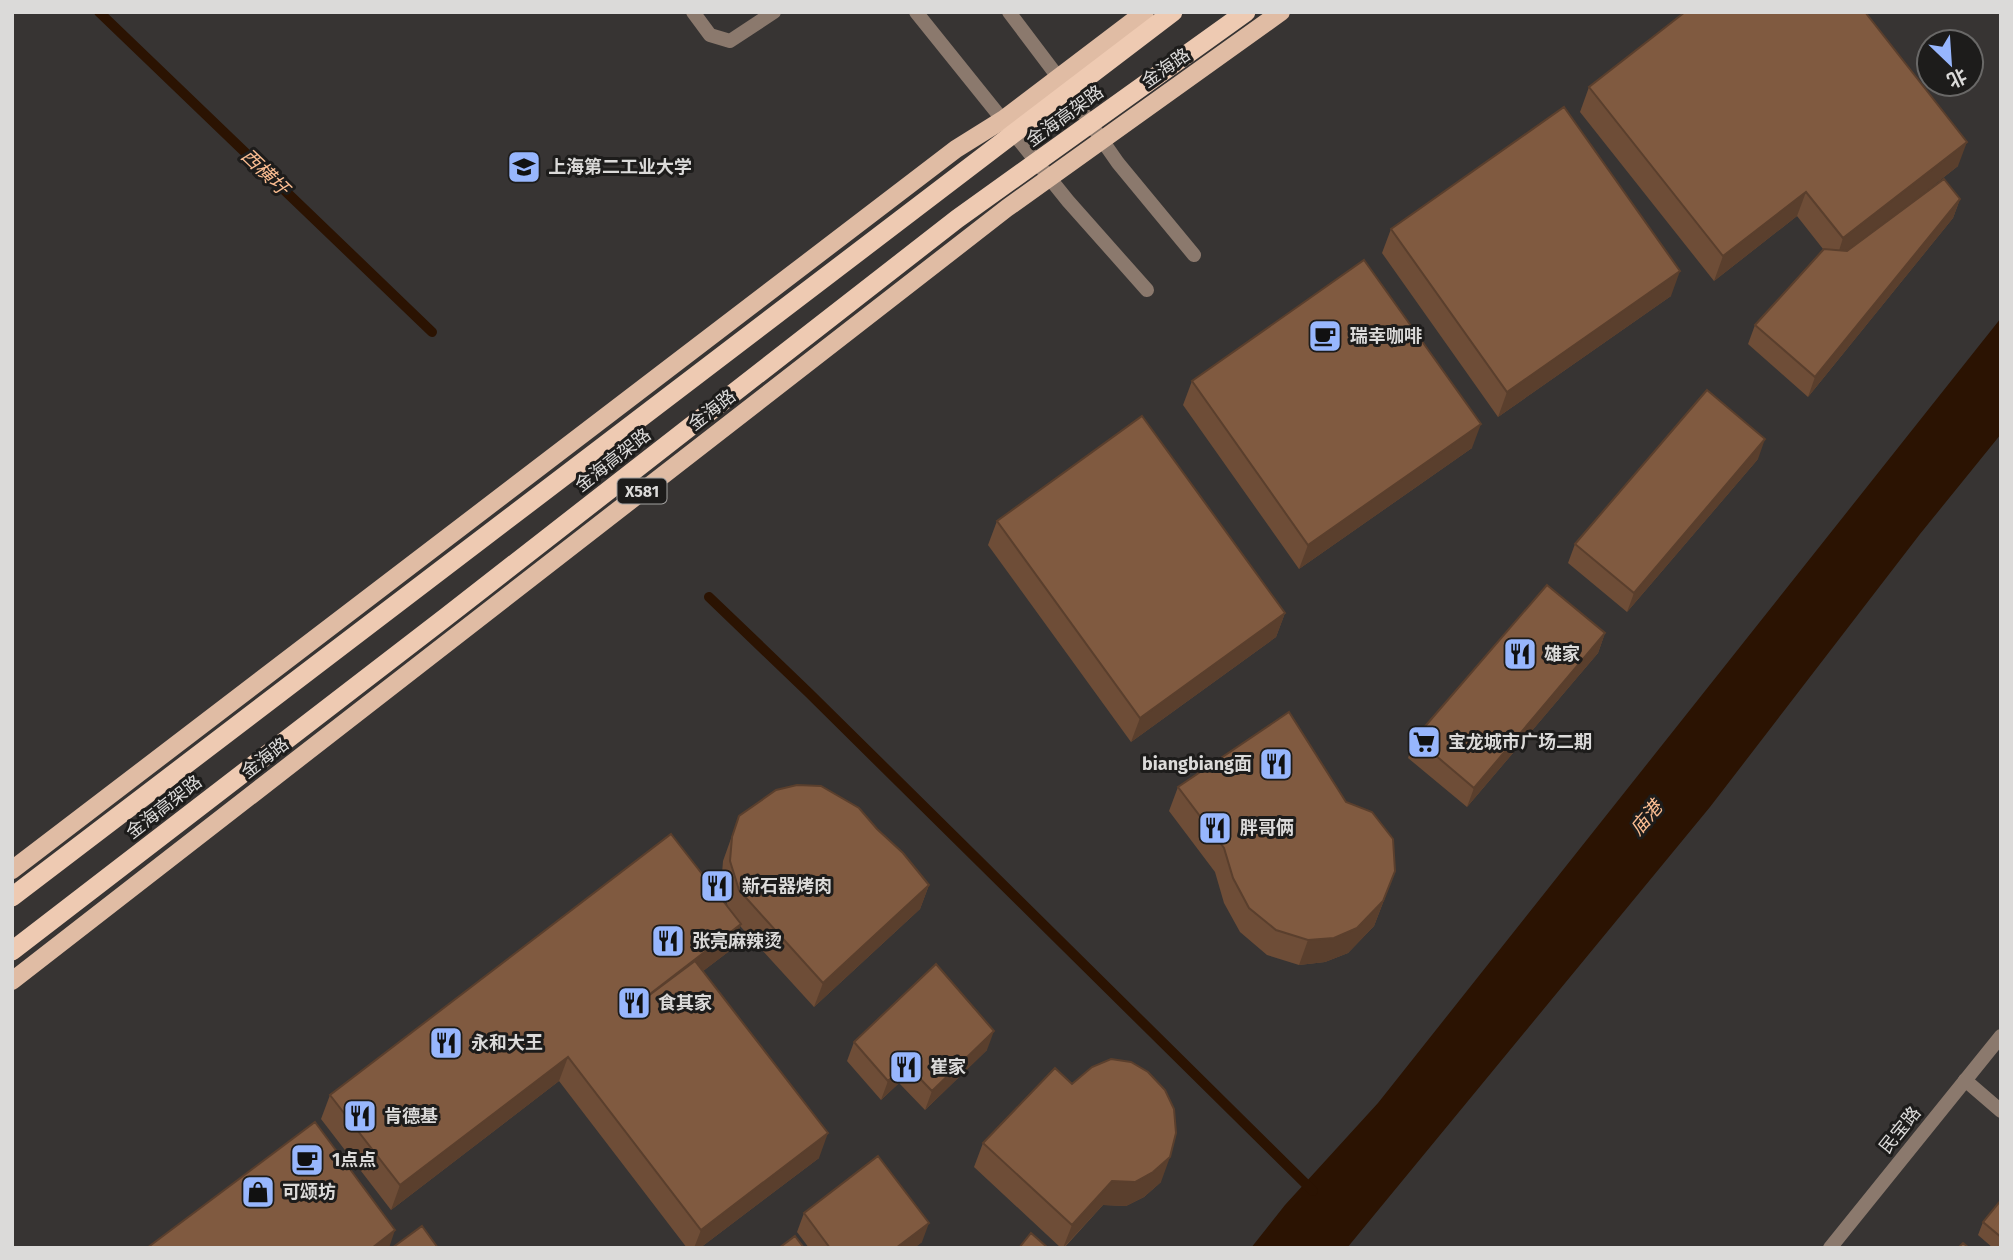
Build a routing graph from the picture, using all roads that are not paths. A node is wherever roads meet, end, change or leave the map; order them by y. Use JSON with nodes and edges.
{"nodes":[{"id":1,"x":693,"y":12,"type":"edge"},
{"id":2,"x":774,"y":12,"type":"edge"},
{"id":3,"x":916,"y":12,"type":"edge"},
{"id":4,"x":1009,"y":12,"type":"edge"},
{"id":5,"x":1145,"y":12,"type":"edge"},
{"id":6,"x":1173,"y":12,"type":"edge"},
{"id":7,"x":1246,"y":12,"type":"edge"},
{"id":8,"x":1281,"y":12,"type":"edge"},
{"id":9,"x":1058,"y":78,"type":"junction"},
{"id":10,"x":1004,"y":119,"type":"junction"},
{"id":11,"x":1103,"y":140,"type":"junction"},
{"id":12,"x":1051,"y":177,"type":"junction"},
{"id":13,"x":1195,"y":255,"type":"dead end"},
{"id":14,"x":1147,"y":290,"type":"dead end"},
{"id":15,"x":12,"y":870,"type":"edge"},
{"id":16,"x":12,"y":897,"type":"edge"},
{"id":17,"x":12,"y":951,"type":"edge"},
{"id":18,"x":12,"y":981,"type":"edge"},
{"id":19,"x":2001,"y":1036,"type":"edge"},
{"id":20,"x":1965,"y":1080,"type":"junction"},
{"id":21,"x":2001,"y":1111,"type":"edge"},
{"id":22,"x":1830,"y":1248,"type":"edge"}],
"edges":[{"from":1,"to":2,"type":"street"},
{"from":3,"to":10,"type":"street"},
{"from":4,"to":9,"type":"street"},
{"from":5,"to":9,"type":"main road"},
{"from":6,"to":16,"type":"highway","name":"金海高架路","bridge":true},
{"from":7,"to":17,"type":"highway","name":"金海高架路","bridge":true},
{"from":8,"to":11,"type":"main road","name":"金海路","number":"X581"},
{"from":9,"to":10,"type":"main road"},
{"from":9,"to":11,"type":"street"},
{"from":10,"to":12,"type":"street"},
{"from":10,"to":15,"type":"main road"},
{"from":11,"to":12,"type":"main road","name":"金海路","number":"X581"},
{"from":11,"to":13,"type":"street"},
{"from":12,"to":14,"type":"street"},
{"from":12,"to":18,"type":"main road","name":"金海路","number":"X581"},
{"from":19,"to":20,"type":"street","name":"民宝路"},
{"from":20,"to":21,"type":"street"},
{"from":20,"to":22,"type":"street","name":"民宝路"}]}
